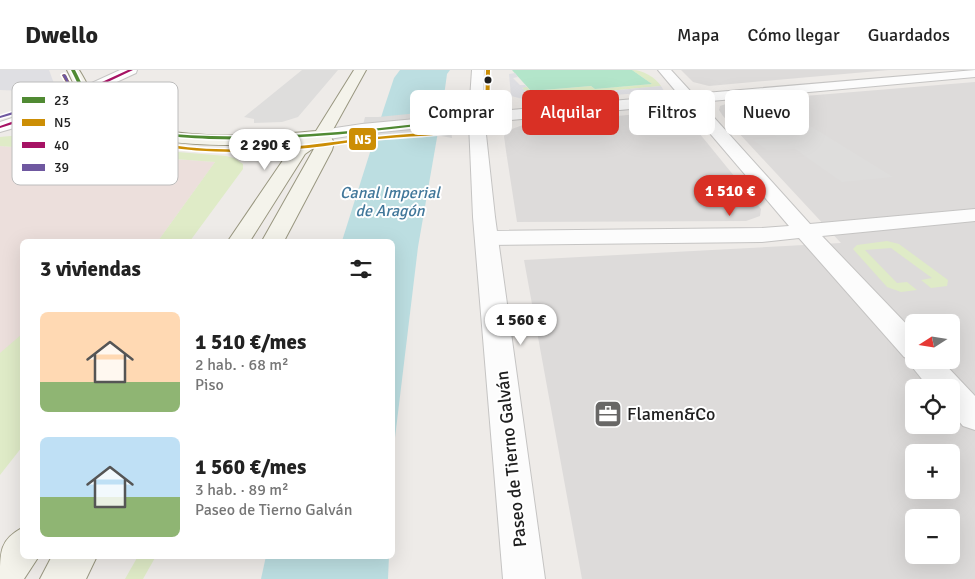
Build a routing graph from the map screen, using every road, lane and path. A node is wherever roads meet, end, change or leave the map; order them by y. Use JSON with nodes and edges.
{"nodes":[{"id":1,"x":73,"y":70,"type":"edge"},
{"id":2,"x":131,"y":70,"type":"edge"},
{"id":3,"x":360,"y":70,"type":"edge"},
{"id":4,"x":478,"y":70,"type":"edge"},
{"id":5,"x":664,"y":70,"type":"edge"},
{"id":6,"x":975,"y":74,"type":"edge"},
{"id":7,"x":80,"y":82,"type":"edge"},
{"id":8,"x":106,"y":82,"type":"edge"},
{"id":9,"x":473,"y":90,"type":"edge"},
{"id":10,"x":681,"y":90,"type":"edge"},
{"id":11,"x":715,"y":98,"type":"edge"},
{"id":12,"x":629,"y":105,"type":"edge"},
{"id":13,"x":512,"y":115,"type":"edge"},
{"id":14,"x":410,"y":124,"type":"edge"},
{"id":15,"x":715,"y":129,"type":"edge"},
{"id":16,"x":178,"y":135,"type":"edge"},
{"id":17,"x":322,"y":135,"type":"junction"},
{"id":18,"x":468,"y":135,"type":"edge"},
{"id":19,"x":975,"y":215,"type":"edge"},
{"id":20,"x":804,"y":230,"type":"junction"},
{"id":21,"x":487,"y":238,"type":"junction"},
{"id":22,"x":240,"y":239,"type":"edge"},
{"id":23,"x":274,"y":239,"type":"edge"},
{"id":24,"x":905,"y":340,"type":"edge"},
{"id":25,"x":930,"y":369,"type":"edge"},
{"id":26,"x":940,"y":379,"type":"edge"},
{"id":27,"x":960,"y":401,"type":"edge"},
{"id":28,"x":975,"y":417,"type":"edge"},
{"id":29,"x":20,"y":551,"type":"edge"},
{"id":30,"x":75,"y":559,"type":"edge"},
{"id":31,"x":0,"y":576,"type":"edge"},
{"id":32,"x":61,"y":579,"type":"edge"},
{"id":33,"x":524,"y":579,"type":"edge"}],
"edges":[{"from":1,"to":7,"type":"main road"},
{"from":2,"to":8,"type":"street"},
{"from":3,"to":17,"type":"main road"},
{"from":4,"to":9,"type":"street","name":"Paseo de Tierno Galván"},
{"from":5,"to":10,"type":"street"},
{"from":6,"to":11,"type":"street"},
{"from":12,"to":13,"type":"street"},
{"from":14,"to":17,"type":"street"},
{"from":15,"to":20,"type":"street"},
{"from":16,"to":17,"type":"main road"},
{"from":17,"to":22,"type":"main road"},
{"from":17,"to":23,"type":"main road"},
{"from":18,"to":21,"type":"street","name":"Paseo de Tierno Galván"},
{"from":19,"to":20,"type":"street"},
{"from":20,"to":21,"type":"street"},
{"from":20,"to":24,"type":"street"},
{"from":21,"to":33,"type":"street","name":"Paseo de Tierno Galván"},
{"from":25,"to":26,"type":"street"},
{"from":27,"to":28,"type":"street"},
{"from":29,"to":31,"type":"main road"},
{"from":30,"to":32,"type":"main road"}]}
